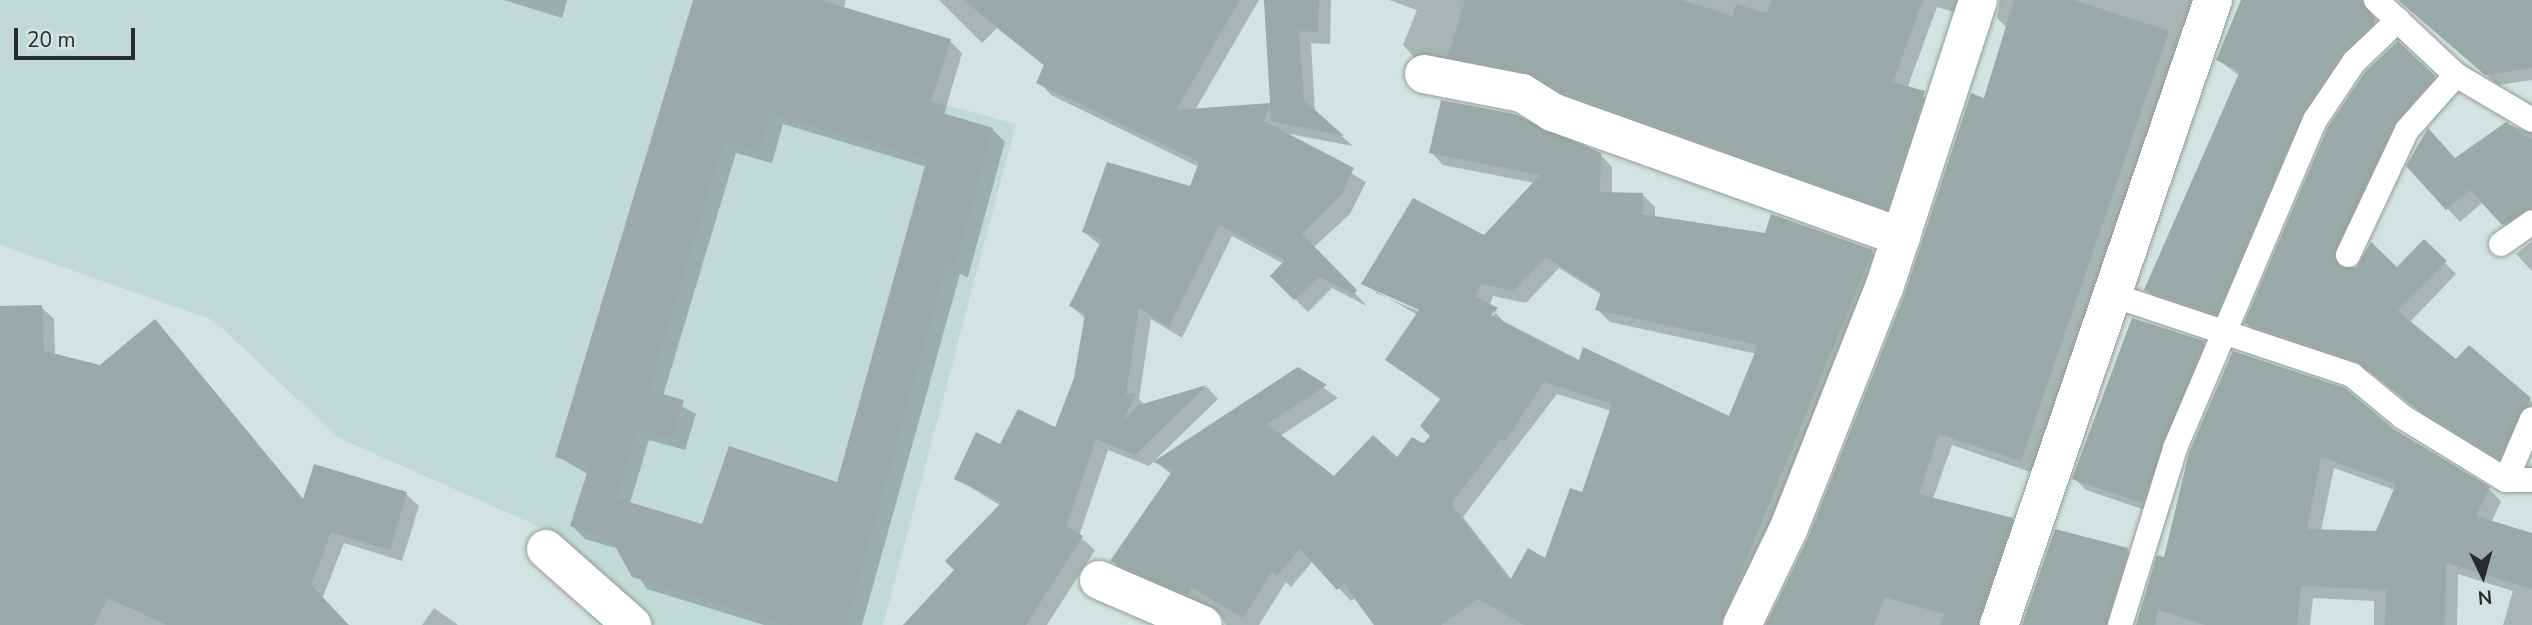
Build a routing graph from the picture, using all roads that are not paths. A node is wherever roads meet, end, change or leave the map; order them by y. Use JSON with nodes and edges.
{"nodes":[{"id":1,"x":1978,"y":0,"type":"edge"},
{"id":2,"x":2213,"y":0,"type":"edge"},
{"id":3,"x":2376,"y":0,"type":"edge"},
{"id":4,"x":2398,"y":20,"type":"junction"},
{"id":5,"x":1423,"y":74,"type":"dead end"},
{"id":6,"x":2456,"y":75,"type":"junction"},
{"id":7,"x":2532,"y":120,"type":"edge"},
{"id":8,"x":2532,"y":222,"type":"edge"},
{"id":9,"x":1901,"y":237,"type":"junction"},
{"id":10,"x":2501,"y":244,"type":"dead end"},
{"id":11,"x":2348,"y":255,"type":"dead end"},
{"id":12,"x":2112,"y":295,"type":"junction"},
{"id":13,"x":2223,"y":331,"type":"junction"},
{"id":14,"x":2532,"y":419,"type":"edge"},
{"id":15,"x":2505,"y":480,"type":"junction"},
{"id":16,"x":2532,"y":481,"type":"edge"},
{"id":17,"x":546,"y":550,"type":"dead end"},
{"id":18,"x":1099,"y":580,"type":"dead end"},
{"id":19,"x":632,"y":625,"type":"edge"},
{"id":20,"x":1203,"y":625,"type":"edge"},
{"id":21,"x":1742,"y":625,"type":"edge"},
{"id":22,"x":1999,"y":625,"type":"edge"},
{"id":23,"x":2120,"y":625,"type":"edge"}],
"edges":[{"from":1,"to":9,"type":"street"},
{"from":2,"to":12,"type":"street"},
{"from":3,"to":4,"type":"lane"},
{"from":4,"to":6,"type":"lane"},
{"from":4,"to":13,"type":"lane"},
{"from":5,"to":9,"type":"street"},
{"from":6,"to":7,"type":"lane"},
{"from":6,"to":11,"type":"lane"},
{"from":8,"to":10,"type":"lane"},
{"from":9,"to":21,"type":"street"},
{"from":12,"to":13,"type":"lane"},
{"from":12,"to":22,"type":"street"},
{"from":13,"to":15,"type":"lane"},
{"from":13,"to":23,"type":"lane"},
{"from":14,"to":15,"type":"lane"},
{"from":15,"to":16,"type":"lane"},
{"from":17,"to":19,"type":"street"},
{"from":18,"to":20,"type":"street"}]}
